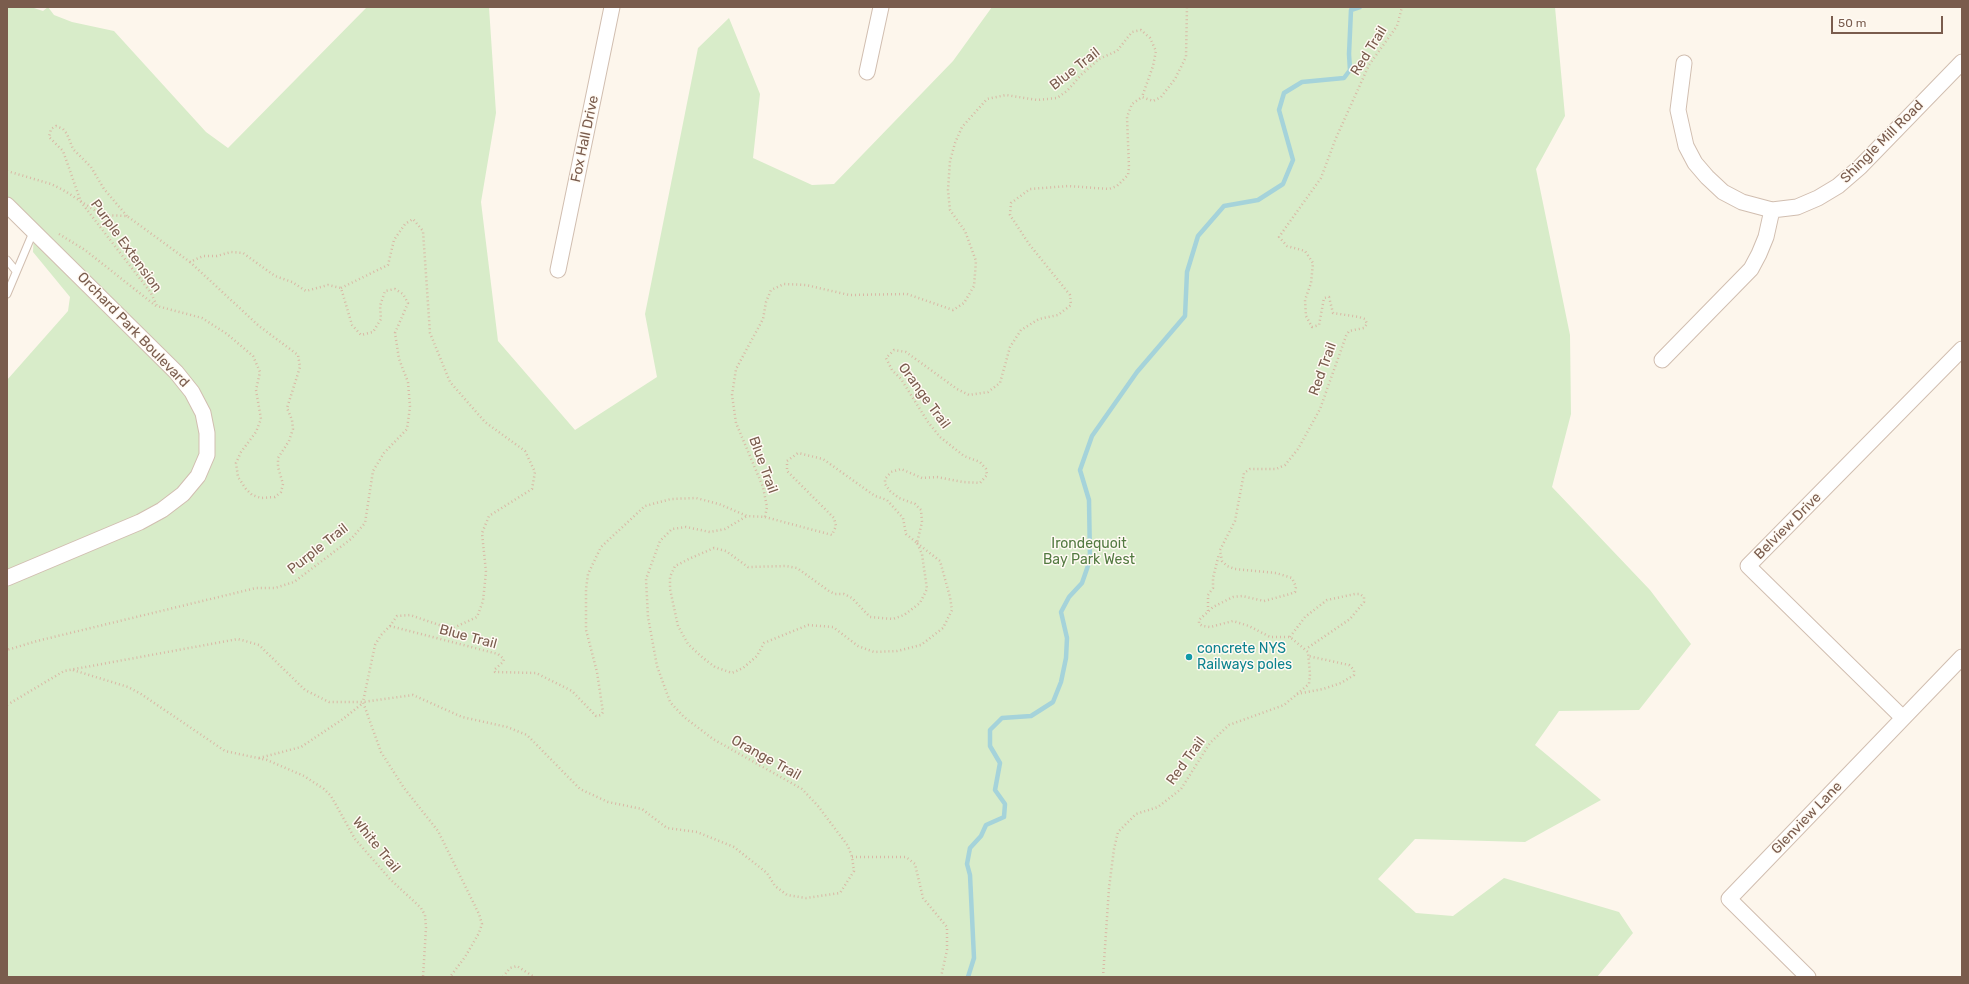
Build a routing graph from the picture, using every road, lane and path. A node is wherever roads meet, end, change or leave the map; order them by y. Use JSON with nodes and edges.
{"nodes":[{"id":1,"x":612,"y":7,"type":"edge"},
{"id":2,"x":881,"y":7,"type":"edge"},
{"id":3,"x":1187,"y":7,"type":"edge"},
{"id":4,"x":1402,"y":7,"type":"edge"},
{"id":5,"x":1962,"y":62,"type":"edge"},
{"id":6,"x":1684,"y":63,"type":"dead end"},
{"id":7,"x":867,"y":72,"type":"dead end"},
{"id":8,"x":1142,"y":97,"type":"junction"},
{"id":9,"x":7,"y":171,"type":"edge"},
{"id":10,"x":81,"y":202,"type":"junction"},
{"id":11,"x":7,"y":205,"type":"edge"},
{"id":12,"x":1772,"y":210,"type":"junction"},
{"id":13,"x":127,"y":216,"type":"junction"},
{"id":14,"x":34,"y":230,"type":"junction"},
{"id":15,"x":52,"y":232,"type":"dead end"},
{"id":16,"x":7,"y":260,"type":"edge"},
{"id":17,"x":190,"y":262,"type":"junction"},
{"id":18,"x":558,"y":270,"type":"dead end"},
{"id":19,"x":16,"y":271,"type":"junction"},
{"id":20,"x":341,"y":288,"type":"junction"},
{"id":21,"x":7,"y":294,"type":"edge"},
{"id":22,"x":157,"y":306,"type":"junction"},
{"id":23,"x":1962,"y":349,"type":"edge"},
{"id":24,"x":1662,"y":360,"type":"dead end"},
{"id":25,"x":747,"y":516,"type":"junction"},
{"id":26,"x":765,"y":517,"type":"junction"},
{"id":27,"x":917,"y":543,"type":"junction"},
{"id":28,"x":1220,"y":550,"type":"junction"},
{"id":29,"x":7,"y":578,"type":"edge"},
{"id":30,"x":1208,"y":611,"type":"junction"},
{"id":31,"x":390,"y":626,"type":"junction"},
{"id":32,"x":1290,"y":637,"type":"junction"},
{"id":33,"x":1306,"y":649,"type":"junction"},
{"id":34,"x":7,"y":650,"type":"edge"},
{"id":35,"x":1308,"y":656,"type":"junction"},
{"id":36,"x":1962,"y":657,"type":"edge"},
{"id":37,"x":71,"y":669,"type":"junction"},
{"id":38,"x":1297,"y":694,"type":"junction"},
{"id":39,"x":363,"y":702,"type":"junction"},
{"id":40,"x":7,"y":705,"type":"edge"},
{"id":41,"x":1903,"y":718,"type":"junction"},
{"id":42,"x":259,"y":758,"type":"junction"},
{"id":43,"x":852,"y":857,"type":"junction"},
{"id":44,"x":423,"y":977,"type":"edge"},
{"id":45,"x":450,"y":977,"type":"edge"},
{"id":46,"x":503,"y":977,"type":"edge"},
{"id":47,"x":534,"y":977,"type":"edge"},
{"id":48,"x":941,"y":977,"type":"edge"},
{"id":49,"x":1103,"y":977,"type":"edge"},
{"id":50,"x":1808,"y":977,"type":"edge"}],
"edges":[{"from":1,"to":18,"type":"street","name":"Fox Hall Drive"},
{"from":2,"to":7,"type":"street"},
{"from":3,"to":8,"type":"path"},
{"from":4,"to":28,"type":"path","name":"Red Trail"},
{"from":5,"to":12,"type":"street","name":"Shingle Mill Road"},
{"from":6,"to":12,"type":"street","name":"Shingle Mill Road"},
{"from":8,"to":26,"type":"path","name":"Blue Trail"},
{"from":8,"to":27,"type":"path","name":"Orange Trail"},
{"from":9,"to":10,"type":"path"},
{"from":10,"to":13,"type":"path"},
{"from":10,"to":13,"type":"path","name":"Purple Extension"},
{"from":10,"to":22,"type":"path","name":"Purple Extension"},
{"from":11,"to":14,"type":"street","name":"Orchard Park Boulevard"},
{"from":12,"to":24,"type":"street"},
{"from":13,"to":17,"type":"path"},
{"from":14,"to":19,"type":"lane"},
{"from":14,"to":29,"type":"street","name":"Orchard Park Boulevard"},
{"from":15,"to":22,"type":"path"},
{"from":16,"to":19,"type":"lane"},
{"from":17,"to":20,"type":"path"},
{"from":17,"to":22,"type":"path","name":"Purple Extension"},
{"from":19,"to":21,"type":"lane"},
{"from":20,"to":31,"type":"path"},
{"from":20,"to":34,"type":"path","name":"Purple Trail"},
{"from":23,"to":41,"type":"street","name":"Belview Drive"},
{"from":25,"to":26,"type":"path","name":"Blue Trail"},
{"from":25,"to":31,"type":"path","name":"Blue Trail"},
{"from":25,"to":43,"type":"path","name":"Orange Trail"},
{"from":26,"to":27,"type":"path"},
{"from":27,"to":27,"type":"path"},
{"from":28,"to":30,"type":"path"},
{"from":28,"to":30,"type":"path"},
{"from":30,"to":32,"type":"path"},
{"from":31,"to":39,"type":"path"},
{"from":32,"to":33,"type":"path"},
{"from":32,"to":33,"type":"path"},
{"from":33,"to":35,"type":"path","name":"Red Trail"},
{"from":35,"to":38,"type":"path","name":"Red Trail"},
{"from":35,"to":38,"type":"path","name":"Red Trail"},
{"from":36,"to":41,"type":"street","name":"Glenview Lane"},
{"from":37,"to":39,"type":"path"},
{"from":37,"to":40,"type":"path"},
{"from":37,"to":42,"type":"path","name":"White Trail"},
{"from":38,"to":49,"type":"path","name":"Red Trail"},
{"from":39,"to":42,"type":"path","name":"White Trail"},
{"from":39,"to":43,"type":"path"},
{"from":39,"to":45,"type":"path"},
{"from":41,"to":50,"type":"street","name":"Glenview Lane"},
{"from":42,"to":44,"type":"path","name":"White Trail"},
{"from":43,"to":48,"type":"path"},
{"from":46,"to":47,"type":"path"}]}
